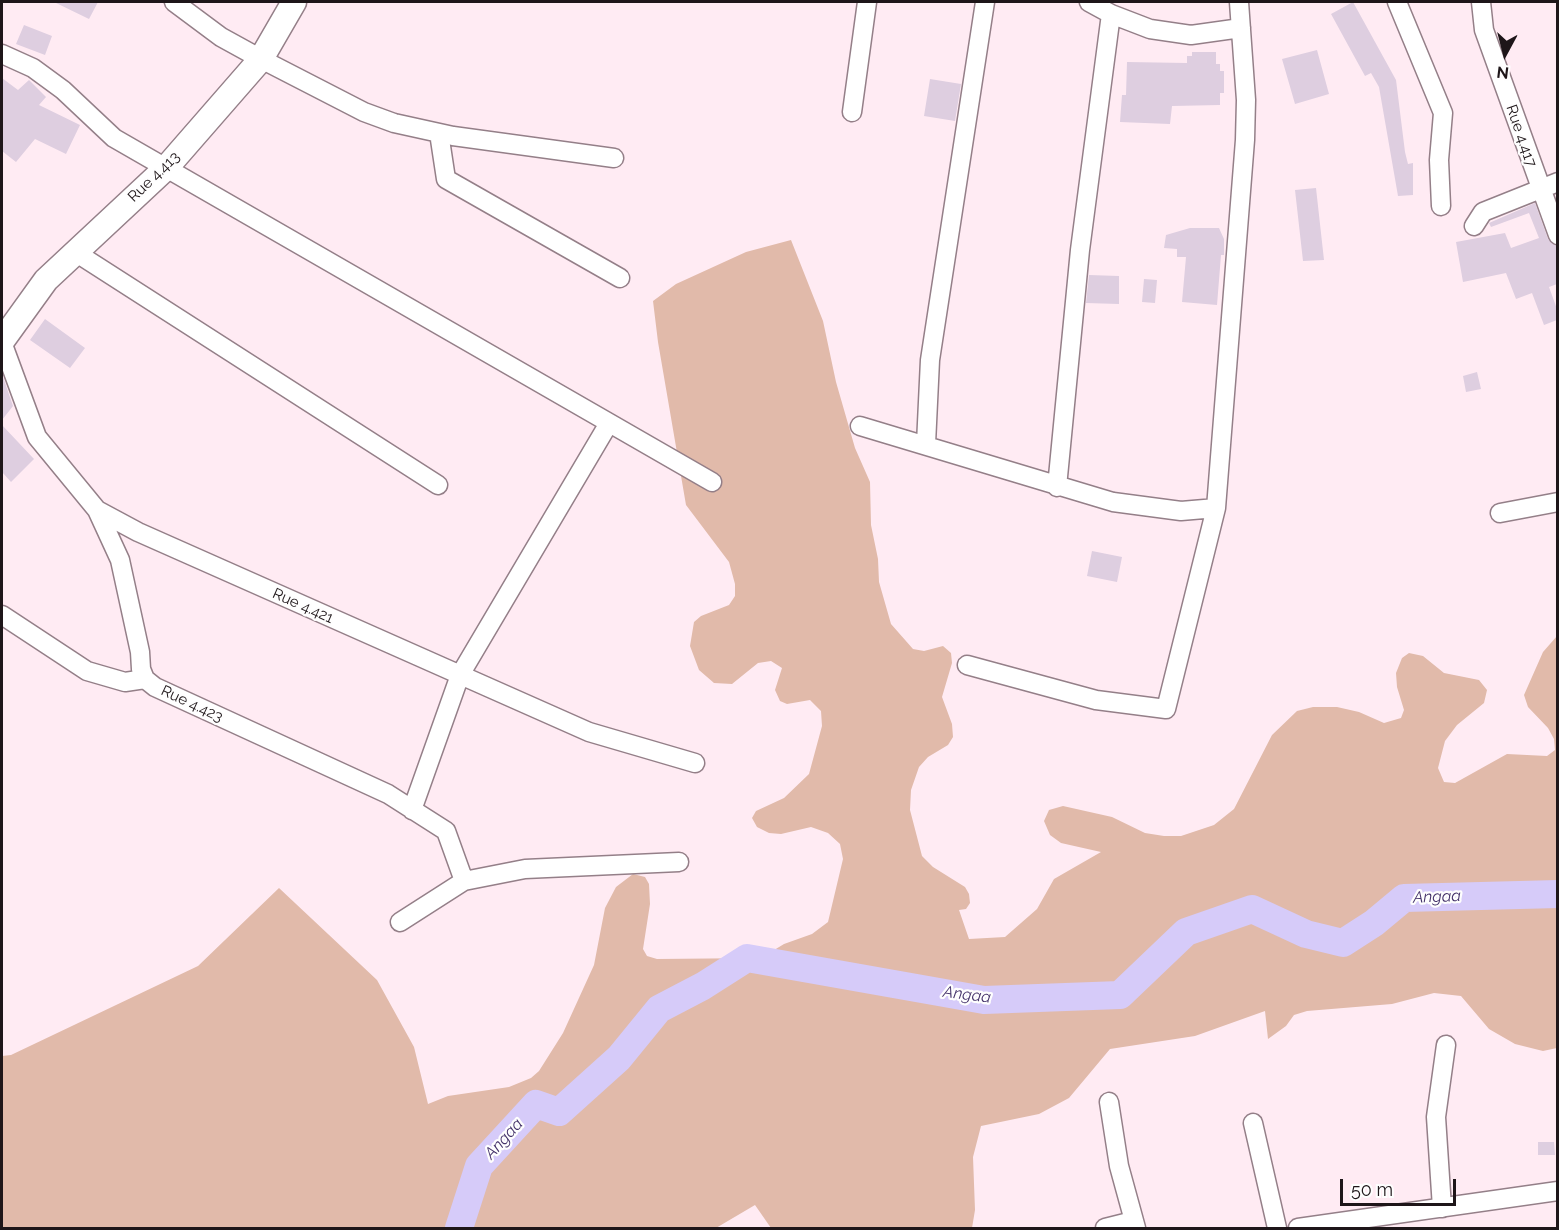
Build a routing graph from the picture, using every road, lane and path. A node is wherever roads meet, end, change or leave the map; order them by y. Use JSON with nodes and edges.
{"nodes":[{"id":1,"x":174,"y":2,"type":"edge"},
{"id":2,"x":294,"y":2,"type":"edge"},
{"id":3,"x":867,"y":2,"type":"edge"},
{"id":4,"x":985,"y":2,"type":"edge"},
{"id":5,"x":1089,"y":2,"type":"edge"},
{"id":6,"x":1239,"y":2,"type":"edge"},
{"id":7,"x":1397,"y":2,"type":"edge"},
{"id":8,"x":1481,"y":2,"type":"edge"},
{"id":9,"x":1111,"y":14,"type":"junction"},
{"id":10,"x":1241,"y":28,"type":"junction"},
{"id":11,"x":2,"y":54,"type":"edge"},
{"id":12,"x":261,"y":59,"type":"junction"},
{"id":13,"x":852,"y":112,"type":"dead end"},
{"id":14,"x":439,"y":133,"type":"junction"},
{"id":15,"x":614,"y":158,"type":"dead end"},
{"id":16,"x":166,"y":168,"type":"junction"},
{"id":17,"x":1557,"y":182,"type":"edge"},
{"id":18,"x":1539,"y":188,"type":"junction"},
{"id":19,"x":1441,"y":206,"type":"dead end"},
{"id":20,"x":1474,"y":226,"type":"dead end"},
{"id":21,"x":1557,"y":235,"type":"edge"},
{"id":22,"x":75,"y":252,"type":"junction"},
{"id":23,"x":620,"y":278,"type":"dead end"},
{"id":24,"x":2,"y":342,"type":"edge"},
{"id":25,"x":609,"y":423,"type":"junction"},
{"id":26,"x":860,"y":426,"type":"dead end"},
{"id":27,"x":926,"y":444,"type":"junction"},
{"id":28,"x":712,"y":482,"type":"dead end"},
{"id":29,"x":438,"y":484,"type":"dead end"},
{"id":30,"x":1057,"y":486,"type":"junction"},
{"id":31,"x":1557,"y":502,"type":"edge"},
{"id":32,"x":1216,"y":507,"type":"junction"},
{"id":33,"x":97,"y":510,"type":"junction"},
{"id":34,"x":1500,"y":513,"type":"dead end"},
{"id":35,"x":2,"y":615,"type":"edge"},
{"id":36,"x":967,"y":665,"type":"dead end"},
{"id":37,"x":460,"y":675,"type":"junction"},
{"id":38,"x":145,"y":679,"type":"junction"},
{"id":39,"x":694,"y":763,"type":"dead end"},
{"id":40,"x":412,"y":810,"type":"junction"},
{"id":41,"x":679,"y":862,"type":"dead end"},
{"id":42,"x":464,"y":880,"type":"junction"},
{"id":43,"x":400,"y":922,"type":"dead end"},
{"id":44,"x":1446,"y":1045,"type":"dead end"},
{"id":45,"x":1109,"y":1102,"type":"dead end"},
{"id":46,"x":1253,"y":1123,"type":"dead end"},
{"id":47,"x":1557,"y":1191,"type":"edge"},
{"id":48,"x":1442,"y":1208,"type":"junction"},
{"id":49,"x":1134,"y":1225,"type":"edge"},
{"id":50,"x":1105,"y":1228,"type":"edge"},
{"id":51,"x":1277,"y":1228,"type":"edge"},
{"id":52,"x":1298,"y":1228,"type":"edge"}],
"edges":[{"from":1,"to":12,"type":"street"},
{"from":2,"to":12,"type":"street","name":"Rue 4.413"},
{"from":3,"to":13,"type":"street"},
{"from":4,"to":27,"type":"street"},
{"from":5,"to":9,"type":"street"},
{"from":6,"to":10,"type":"street"},
{"from":7,"to":19,"type":"street"},
{"from":8,"to":18,"type":"street","name":"Rue 4.417"},
{"from":9,"to":10,"type":"street"},
{"from":9,"to":30,"type":"street"},
{"from":10,"to":32,"type":"street"},
{"from":11,"to":16,"type":"street"},
{"from":12,"to":14,"type":"street"},
{"from":12,"to":16,"type":"street","name":"Rue 4.413"},
{"from":14,"to":15,"type":"street"},
{"from":14,"to":23,"type":"street"},
{"from":16,"to":22,"type":"street","name":"Rue 4.413"},
{"from":16,"to":25,"type":"street"},
{"from":17,"to":18,"type":"street"},
{"from":18,"to":20,"type":"street"},
{"from":18,"to":21,"type":"street","name":"Rue 4.417"},
{"from":22,"to":24,"type":"street","name":"Rue 4.413"},
{"from":22,"to":29,"type":"street"},
{"from":24,"to":33,"type":"street","name":"Rue 4.421"},
{"from":25,"to":28,"type":"street"},
{"from":25,"to":37,"type":"street"},
{"from":26,"to":27,"type":"street"},
{"from":27,"to":30,"type":"street"},
{"from":30,"to":32,"type":"street"},
{"from":31,"to":34,"type":"street"},
{"from":32,"to":36,"type":"street"},
{"from":33,"to":37,"type":"street","name":"Rue 4.421"},
{"from":33,"to":38,"type":"street"},
{"from":35,"to":38,"type":"street","name":"Rue 4.423"},
{"from":37,"to":39,"type":"street","name":"Rue 4.421"},
{"from":37,"to":40,"type":"street"},
{"from":38,"to":40,"type":"street","name":"Rue 4.423"},
{"from":40,"to":42,"type":"street","name":"Rue 4.423"},
{"from":41,"to":42,"type":"street"},
{"from":42,"to":43,"type":"street"},
{"from":44,"to":48,"type":"street"},
{"from":45,"to":49,"type":"street"},
{"from":46,"to":51,"type":"street"},
{"from":47,"to":48,"type":"street"},
{"from":48,"to":52,"type":"street"},
{"from":49,"to":50,"type":"street"}]}
